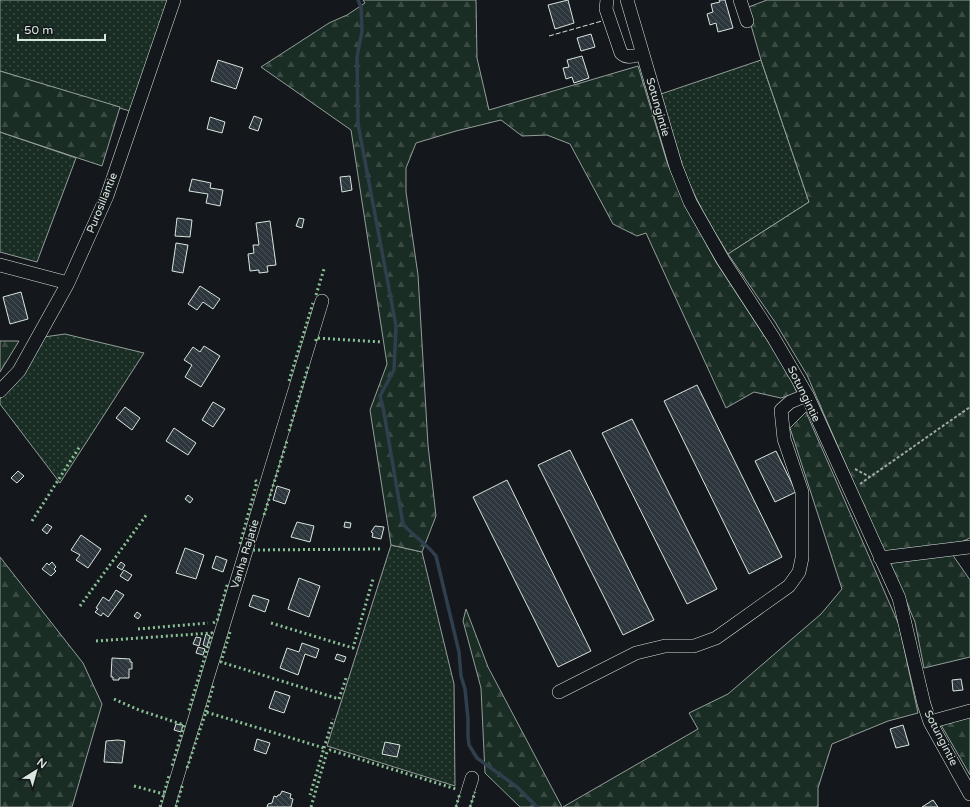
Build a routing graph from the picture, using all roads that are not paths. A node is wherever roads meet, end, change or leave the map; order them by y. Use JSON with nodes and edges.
{"nodes":[{"id":1,"x":174,"y":0,"type":"edge"},
{"id":2,"x":607,"y":0,"type":"edge"},
{"id":3,"x":627,"y":0,"type":"edge"},
{"id":4,"x":740,"y":0,"type":"edge"},
{"id":5,"x":748,"y":21,"type":"dead end"},
{"id":6,"x":642,"y":54,"type":"junction"},
{"id":7,"x":0,"y":265,"type":"edge"},
{"id":8,"x":68,"y":284,"type":"junction"},
{"id":9,"x":322,"y":301,"type":"dead end"},
{"id":10,"x":0,"y":392,"type":"edge"},
{"id":11,"x":807,"y":395,"type":"junction"},
{"id":12,"x":970,"y":547,"type":"edge"},
{"id":13,"x":880,"y":558,"type":"junction"},
{"id":14,"x":559,"y":692,"type":"dead end"},
{"id":15,"x":970,"y":711,"type":"edge"},
{"id":16,"x":930,"y":722,"type":"junction"},
{"id":17,"x":472,"y":778,"type":"dead end"},
{"id":18,"x":970,"y":794,"type":"edge"},
{"id":19,"x":168,"y":807,"type":"edge"},
{"id":20,"x":463,"y":807,"type":"edge"}],
"edges":[{"from":1,"to":8,"type":"street","name":"Purosillantie"},
{"from":2,"to":6,"type":"street"},
{"from":3,"to":6,"type":"street","name":"Sotungintie"},
{"from":4,"to":5,"type":"street"},
{"from":6,"to":11,"type":"street","name":"Sotungintie"},
{"from":7,"to":8,"type":"street"},
{"from":8,"to":10,"type":"street","name":"Purosillantie"},
{"from":9,"to":19,"type":"street","name":"Vanha Rajatie"},
{"from":11,"to":13,"type":"street","name":"Sotungintie"},
{"from":11,"to":14,"type":"street"},
{"from":12,"to":13,"type":"street"},
{"from":13,"to":16,"type":"street","name":"Sotungintie"},
{"from":15,"to":16,"type":"street"},
{"from":16,"to":18,"type":"street","name":"Sotungintie"},
{"from":17,"to":20,"type":"street"}]}
